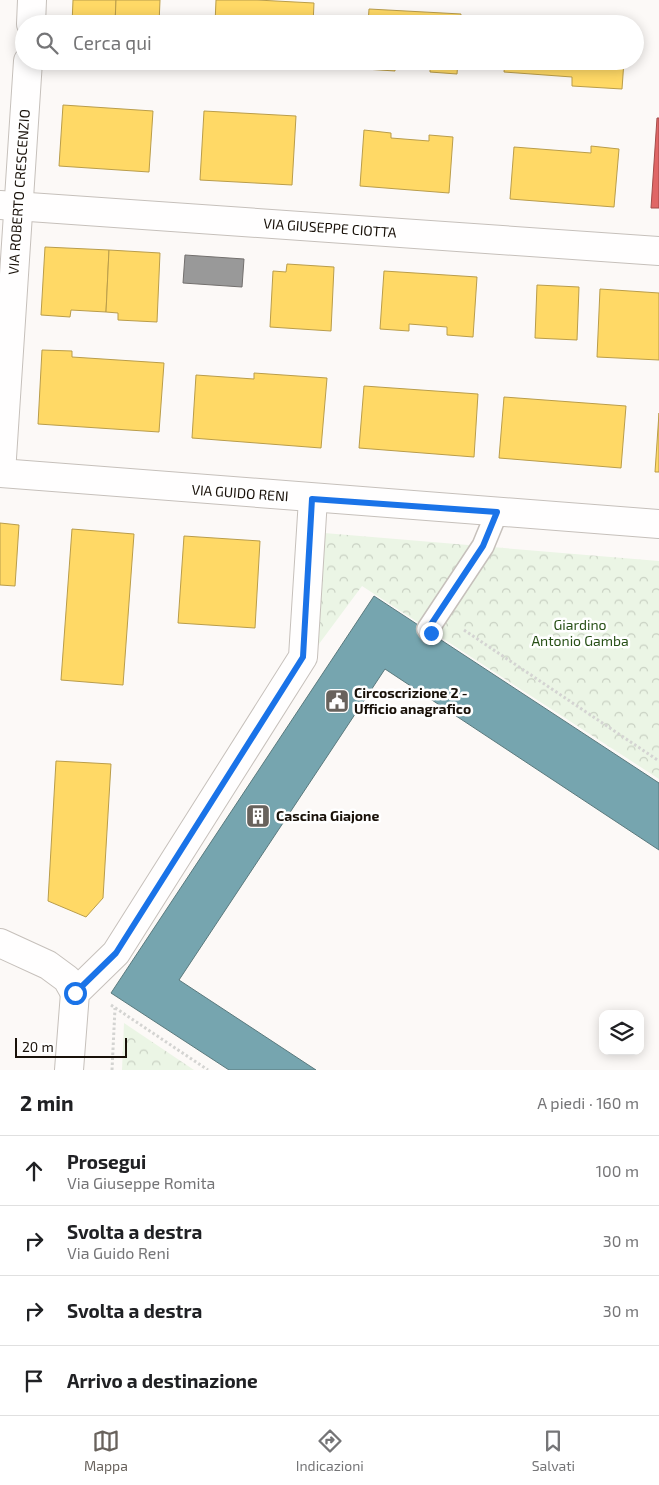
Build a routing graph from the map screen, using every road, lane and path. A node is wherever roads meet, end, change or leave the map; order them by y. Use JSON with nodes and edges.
{"nodes":[{"id":1,"x":32,"y":0,"type":"edge"},
{"id":2,"x":31,"y":15,"type":"edge"},
{"id":3,"x":27,"y":70,"type":"edge"},
{"id":4,"x":9,"y":206,"type":"edge"},
{"id":5,"x":659,"y":251,"type":"edge"},
{"id":6,"x":1,"y":473,"type":"edge"},
{"id":7,"x":312,"y":499,"type":"junction"},
{"id":8,"x":497,"y":512,"type":"junction"},
{"id":9,"x":659,"y":524,"type":"edge"},
{"id":10,"x":439,"y":612,"type":"junction"},
{"id":11,"x":431,"y":633,"type":"dead end"},
{"id":12,"x":659,"y":761,"type":"edge"},
{"id":13,"x":0,"y":943,"type":"edge"},
{"id":14,"x":75,"y":993,"type":"junction"},
{"id":15,"x":107,"y":1002,"type":"dead end"},
{"id":16,"x":115,"y":1008,"type":"junction"},
{"id":17,"x":69,"y":1070,"type":"edge"},
{"id":18,"x":112,"y":1070,"type":"edge"},
{"id":19,"x":208,"y":1070,"type":"edge"}],
"edges":[{"from":1,"to":2,"type":"street"},
{"from":3,"to":4,"type":"street","name":"VIA ROBERTO CRESCENZIO"},
{"from":4,"to":5,"type":"street","name":"VIA GIUSEPPE CIOTTA"},
{"from":4,"to":6,"type":"street","name":"VIA ROBERTO CRESCENZIO"},
{"from":6,"to":7,"type":"street","name":"VIA GUIDO RENI"},
{"from":7,"to":8,"type":"street","name":"VIA GUIDO RENI"},
{"from":7,"to":14,"type":"street"},
{"from":8,"to":9,"type":"street","name":"VIA GUIDO RENI"},
{"from":8,"to":10,"type":"lane"},
{"from":10,"to":11,"type":"lane"},
{"from":10,"to":12,"type":"path"},
{"from":13,"to":14,"type":"street"},
{"from":14,"to":17,"type":"street"},
{"from":15,"to":16,"type":"path"},
{"from":16,"to":18,"type":"path"},
{"from":16,"to":19,"type":"path"}]}
